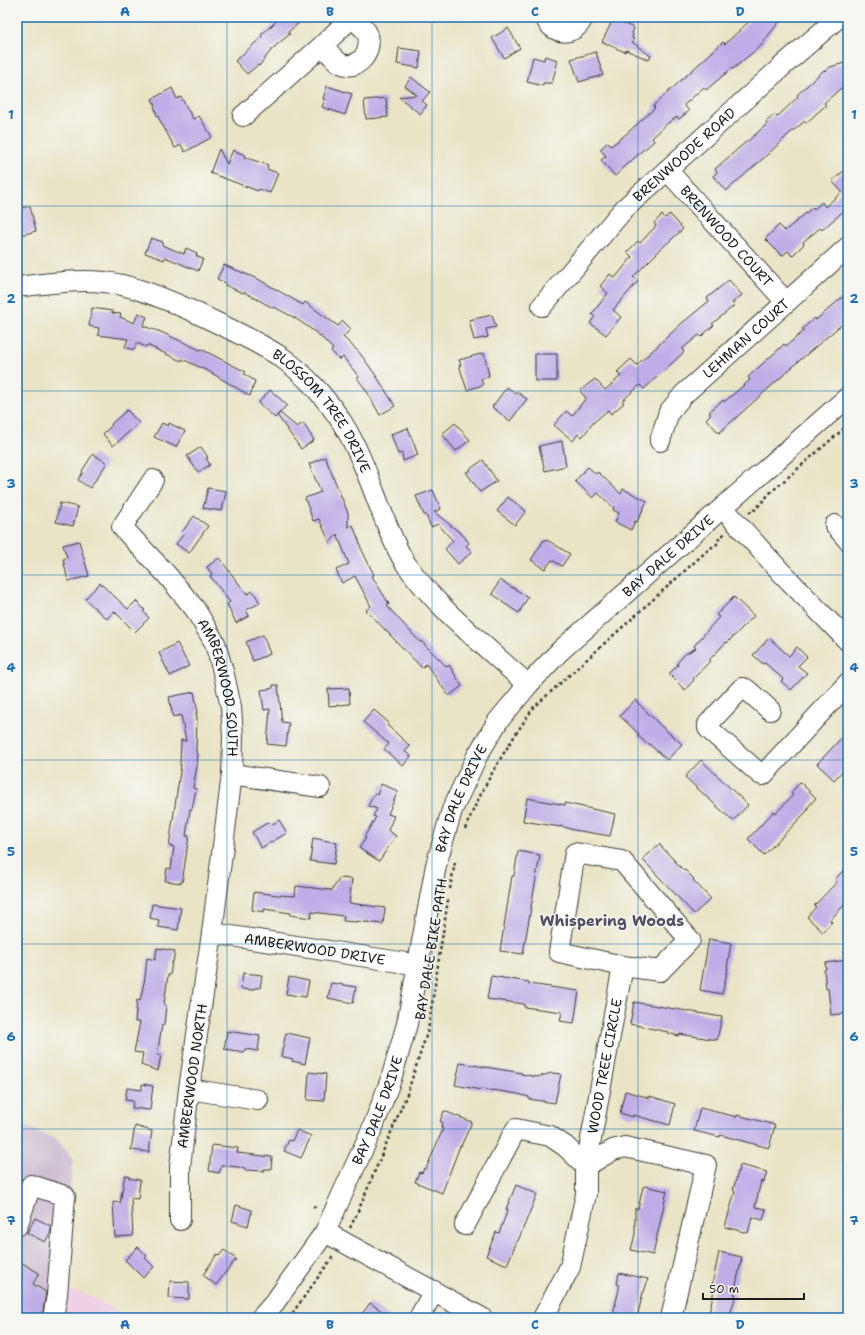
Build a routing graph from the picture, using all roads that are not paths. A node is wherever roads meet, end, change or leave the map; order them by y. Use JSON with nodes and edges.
{"nodes":[{"id":1,"x":352,"y":17,"type":"edge"},
{"id":2,"x":545,"y":17,"type":"edge"},
{"id":3,"x":584,"y":17,"type":"edge"},
{"id":4,"x":839,"y":17,"type":"edge"},
{"id":5,"x":323,"y":45,"type":"junction"},
{"id":6,"x":243,"y":116,"type":"dead end"},
{"id":7,"x":667,"y":170,"type":"junction"},
{"id":8,"x":848,"y":247,"type":"edge"},
{"id":9,"x":17,"y":287,"type":"edge"},
{"id":10,"x":786,"y":302,"type":"junction"},
{"id":11,"x":542,"y":306,"type":"dead end"},
{"id":12,"x":848,"y":397,"type":"edge"},
{"id":13,"x":660,"y":442,"type":"dead end"},
{"id":14,"x":153,"y":480,"type":"dead end"},
{"id":15,"x":723,"y":508,"type":"junction"},
{"id":16,"x":835,"y":525,"type":"dead end"},
{"id":17,"x":848,"y":540,"type":"edge"},
{"id":18,"x":848,"y":641,"type":"edge"},
{"id":19,"x":848,"y":683,"type":"edge"},
{"id":20,"x":528,"y":685,"type":"junction"},
{"id":21,"x":770,"y":710,"type":"dead end"},
{"id":22,"x":232,"y":774,"type":"junction"},
{"id":23,"x":320,"y":787,"type":"dead end"},
{"id":24,"x":212,"y":933,"type":"junction"},
{"id":25,"x":418,"y":965,"type":"junction"},
{"id":26,"x":623,"y":966,"type":"junction"},
{"id":27,"x":189,"y":1089,"type":"junction"},
{"id":28,"x":258,"y":1100,"type":"dead end"},
{"id":29,"x":586,"y":1166,"type":"junction"},
{"id":30,"x":180,"y":1220,"type":"dead end"},
{"id":31,"x":465,"y":1225,"type":"dead end"},
{"id":32,"x":17,"y":1226,"type":"edge"},
{"id":33,"x":325,"y":1232,"type":"junction"},
{"id":34,"x":434,"y":1291,"type":"junction"},
{"id":35,"x":53,"y":1318,"type":"edge"},
{"id":36,"x":261,"y":1318,"type":"edge"},
{"id":37,"x":420,"y":1318,"type":"edge"},
{"id":38,"x":482,"y":1318,"type":"edge"},
{"id":39,"x":543,"y":1318,"type":"edge"},
{"id":40,"x":671,"y":1318,"type":"edge"}],
"edges":[{"from":1,"to":5,"type":"street"},
{"from":1,"to":5,"type":"street"},
{"from":2,"to":3,"type":"street"},
{"from":4,"to":7,"type":"street","name":"BRENWOODE ROAD"},
{"from":5,"to":6,"type":"street"},
{"from":7,"to":10,"type":"street","name":"BRENWOOD COURT"},
{"from":7,"to":11,"type":"street","name":"BRENWOODE ROAD"},
{"from":8,"to":10,"type":"street","name":"LEHMAN COURT"},
{"from":9,"to":20,"type":"street","name":"BLOSSOM TREE DRIVE"},
{"from":10,"to":13,"type":"street","name":"LEHMAN COURT"},
{"from":12,"to":15,"type":"street","name":"BAY DALE DRIVE"},
{"from":14,"to":22,"type":"street","name":"AMBERWOOD SOUTH"},
{"from":15,"to":18,"type":"street"},
{"from":15,"to":20,"type":"street","name":"BAY DALE DRIVE"},
{"from":16,"to":17,"type":"street"},
{"from":19,"to":21,"type":"street"},
{"from":20,"to":25,"type":"street","name":"BAY DALE DRIVE"},
{"from":22,"to":23,"type":"street"},
{"from":22,"to":24,"type":"street","name":"AMBERWOOD SOUTH"},
{"from":24,"to":25,"type":"street","name":"AMBERWOOD DRIVE"},
{"from":24,"to":27,"type":"street","name":"AMBERWOOD NORTH"},
{"from":25,"to":33,"type":"street","name":"BAY DALE DRIVE"},
{"from":26,"to":26,"type":"street"},
{"from":26,"to":29,"type":"street","name":"WOOD TREE CIRCLE"},
{"from":27,"to":28,"type":"street"},
{"from":27,"to":30,"type":"street","name":"AMBERWOOD NORTH"},
{"from":29,"to":31,"type":"street"},
{"from":29,"to":39,"type":"street","name":"WOOD TREE CIRCLE"},
{"from":29,"to":40,"type":"street"},
{"from":32,"to":35,"type":"street"},
{"from":33,"to":34,"type":"street"},
{"from":33,"to":36,"type":"street","name":"BAY DALE DRIVE"},
{"from":34,"to":37,"type":"street"},
{"from":34,"to":38,"type":"street"}]}
